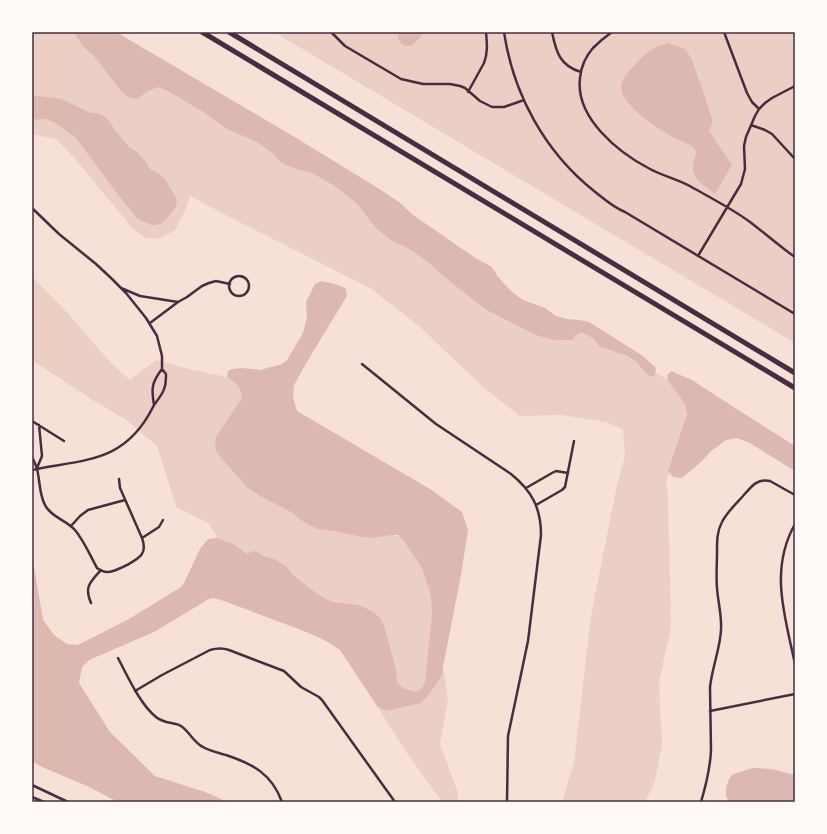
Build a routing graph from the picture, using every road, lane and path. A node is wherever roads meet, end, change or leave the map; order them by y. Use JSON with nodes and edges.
{"nodes":[{"id":1,"x":202,"y":32,"type":"edge"},
{"id":2,"x":229,"y":32,"type":"edge"},
{"id":3,"x":331,"y":32,"type":"edge"},
{"id":4,"x":486,"y":32,"type":"edge"},
{"id":5,"x":504,"y":32,"type":"edge"},
{"id":6,"x":552,"y":32,"type":"edge"},
{"id":7,"x":612,"y":32,"type":"edge"},
{"id":8,"x":724,"y":32,"type":"edge"},
{"id":9,"x":581,"y":72,"type":"junction"},
{"id":10,"x":795,"y":86,"type":"edge"},
{"id":11,"x":468,"y":92,"type":"junction"},
{"id":12,"x":524,"y":100,"type":"junction"},
{"id":13,"x":759,"y":109,"type":"junction"},
{"id":14,"x":751,"y":125,"type":"junction"},
{"id":15,"x":795,"y":159,"type":"edge"},
{"id":16,"x":32,"y":208,"type":"edge"},
{"id":17,"x":727,"y":208,"type":"junction"},
{"id":18,"x":698,"y":256,"type":"junction"},
{"id":19,"x":795,"y":257,"type":"edge"},
{"id":20,"x":230,"y":284,"type":"junction"},
{"id":21,"x":119,"y":286,"type":"junction"},
{"id":22,"x":178,"y":302,"type":"junction"},
{"id":23,"x":795,"y":314,"type":"edge"},
{"id":24,"x":150,"y":323,"type":"junction"},
{"id":25,"x":362,"y":364,"type":"dead end"},
{"id":26,"x":162,"y":369,"type":"junction"},
{"id":27,"x":795,"y":373,"type":"edge"},
{"id":28,"x":795,"y":388,"type":"edge"},
{"id":29,"x":154,"y":404,"type":"junction"},
{"id":30,"x":32,"y":421,"type":"edge"},
{"id":31,"x":39,"y":425,"type":"junction"},
{"id":32,"x":574,"y":440,"type":"dead end"},
{"id":33,"x":64,"y":441,"type":"dead end"},
{"id":34,"x":32,"y":458,"type":"edge"},
{"id":35,"x":37,"y":469,"type":"junction"},
{"id":36,"x":32,"y":470,"type":"edge"},
{"id":37,"x":568,"y":473,"type":"junction"},
{"id":38,"x":119,"y":479,"type":"dead end"},
{"id":39,"x":526,"y":488,"type":"junction"},
{"id":40,"x":795,"y":495,"type":"edge"},
{"id":41,"x":124,"y":500,"type":"junction"},
{"id":42,"x":536,"y":505,"type":"junction"},
{"id":43,"x":163,"y":520,"type":"dead end"},
{"id":44,"x":795,"y":524,"type":"edge"},
{"id":45,"x":71,"y":526,"type":"junction"},
{"id":46,"x":142,"y":538,"type":"junction"},
{"id":47,"x":100,"y":570,"type":"junction"},
{"id":48,"x":91,"y":603,"type":"dead end"},
{"id":49,"x":118,"y":658,"type":"dead end"},
{"id":50,"x":795,"y":664,"type":"edge"},
{"id":51,"x":135,"y":691,"type":"junction"},
{"id":52,"x":795,"y":694,"type":"edge"},
{"id":53,"x":710,"y":711,"type":"junction"},
{"id":54,"x":32,"y":785,"type":"edge"},
{"id":55,"x":32,"y":797,"type":"edge"},
{"id":56,"x":44,"y":802,"type":"edge"},
{"id":57,"x":68,"y":802,"type":"edge"},
{"id":58,"x":282,"y":802,"type":"edge"},
{"id":59,"x":395,"y":802,"type":"edge"},
{"id":60,"x":507,"y":802,"type":"edge"},
{"id":61,"x":701,"y":802,"type":"edge"}],
"edges":[{"from":1,"to":28,"type":"highway"},
{"from":2,"to":27,"type":"highway"},
{"from":3,"to":11,"type":"street"},
{"from":4,"to":11,"type":"street"},
{"from":5,"to":12,"type":"street"},
{"from":6,"to":9,"type":"street"},
{"from":7,"to":9,"type":"street"},
{"from":8,"to":13,"type":"street"},
{"from":9,"to":17,"type":"street"},
{"from":10,"to":13,"type":"street"},
{"from":11,"to":12,"type":"street"},
{"from":12,"to":18,"type":"street"},
{"from":13,"to":14,"type":"street"},
{"from":14,"to":15,"type":"street"},
{"from":14,"to":17,"type":"street"},
{"from":16,"to":21,"type":"street"},
{"from":17,"to":18,"type":"street"},
{"from":17,"to":19,"type":"street"},
{"from":18,"to":23,"type":"street"},
{"from":20,"to":20,"type":"street"},
{"from":20,"to":22,"type":"street"},
{"from":21,"to":22,"type":"street"},
{"from":21,"to":24,"type":"street"},
{"from":22,"to":24,"type":"street"},
{"from":24,"to":26,"type":"street"},
{"from":25,"to":39,"type":"street"},
{"from":26,"to":29,"type":"street"},
{"from":26,"to":29,"type":"street"},
{"from":29,"to":35,"type":"street"},
{"from":30,"to":31,"type":"street"},
{"from":31,"to":33,"type":"street"},
{"from":31,"to":35,"type":"street"},
{"from":32,"to":37,"type":"street"},
{"from":34,"to":35,"type":"street"},
{"from":35,"to":36,"type":"street"},
{"from":35,"to":45,"type":"street"},
{"from":37,"to":39,"type":"street"},
{"from":37,"to":42,"type":"street"},
{"from":38,"to":41,"type":"street"},
{"from":39,"to":42,"type":"street"},
{"from":40,"to":53,"type":"street"},
{"from":41,"to":45,"type":"street"},
{"from":41,"to":46,"type":"street"},
{"from":42,"to":60,"type":"street"},
{"from":43,"to":46,"type":"street"},
{"from":44,"to":50,"type":"street"},
{"from":45,"to":47,"type":"street"},
{"from":46,"to":47,"type":"street"},
{"from":47,"to":48,"type":"street"},
{"from":49,"to":51,"type":"street"},
{"from":51,"to":58,"type":"street"},
{"from":51,"to":59,"type":"street"},
{"from":52,"to":53,"type":"street"},
{"from":53,"to":61,"type":"street"},
{"from":54,"to":57,"type":"street"},
{"from":55,"to":56,"type":"street"}]}
